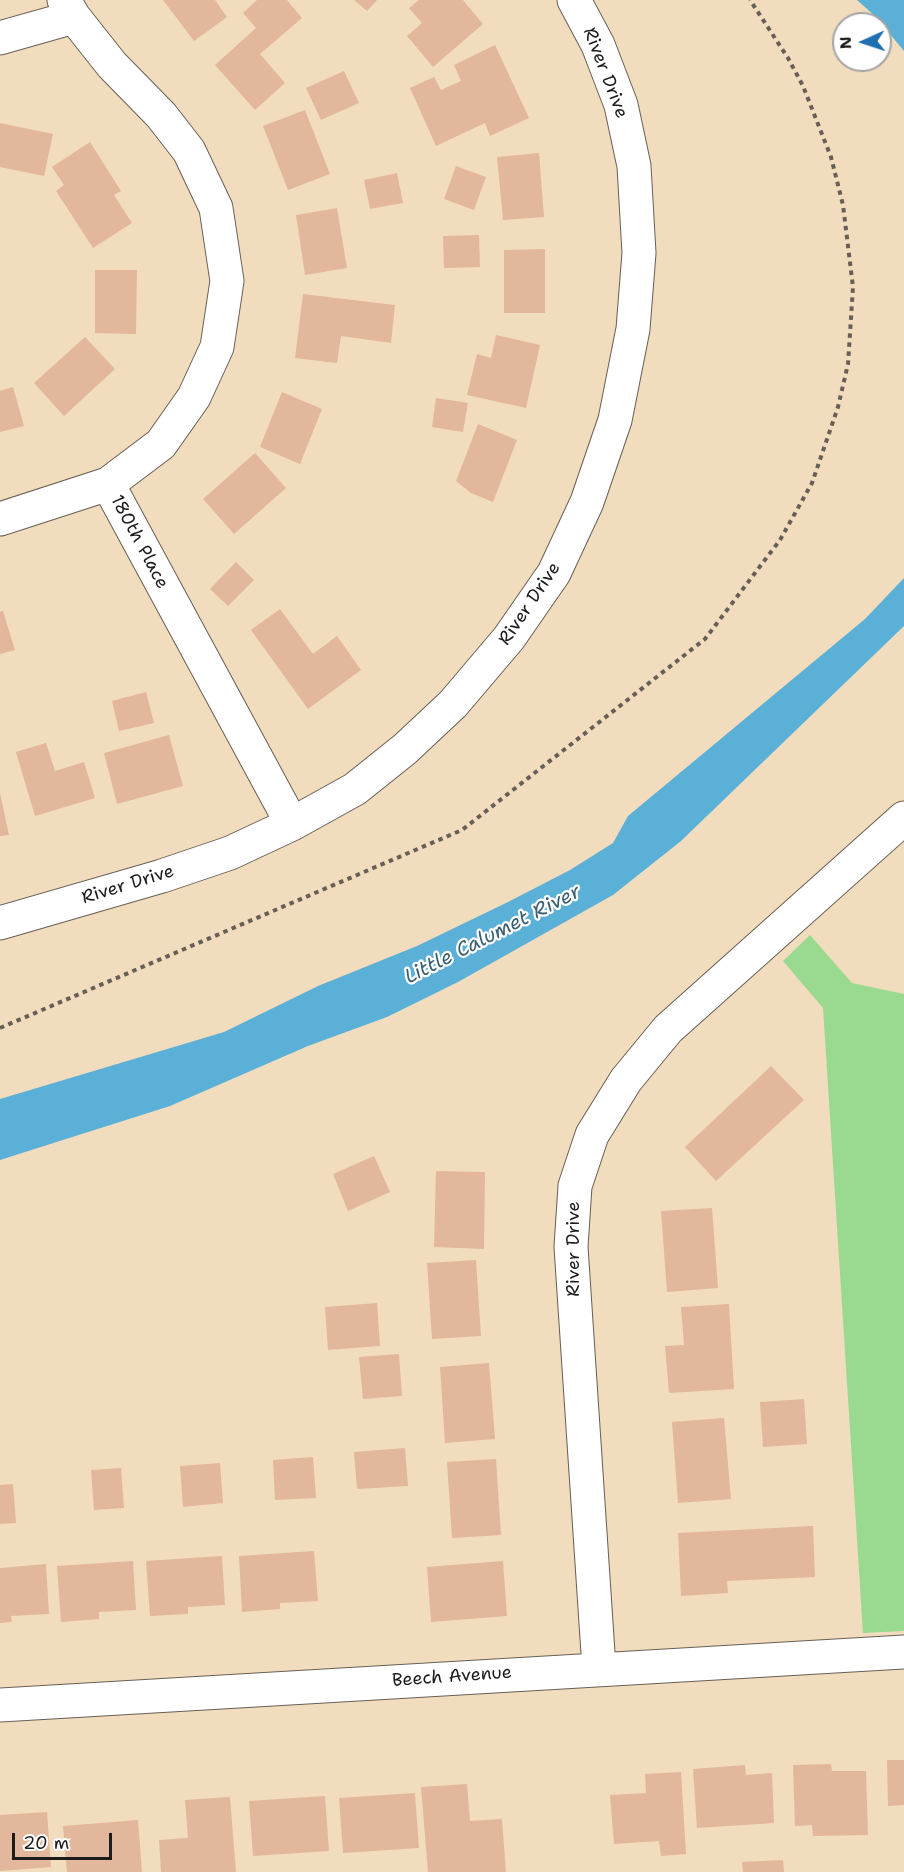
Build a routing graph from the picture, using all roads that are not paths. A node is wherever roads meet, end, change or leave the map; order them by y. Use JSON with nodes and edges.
{"nodes":[{"id":1,"x":574,"y":0,"type":"edge"},
{"id":2,"x":69,"y":9,"type":"edge"},
{"id":3,"x":0,"y":39,"type":"edge"},
{"id":4,"x":108,"y":484,"type":"junction"},
{"id":5,"x":0,"y":519,"type":"edge"},
{"id":6,"x":904,"y":818,"type":"edge"},
{"id":7,"x":292,"y":824,"type":"junction"},
{"id":8,"x":0,"y":923,"type":"edge"},
{"id":9,"x":904,"y":1652,"type":"edge"},
{"id":10,"x":599,"y":1668,"type":"junction"},
{"id":11,"x":0,"y":1705,"type":"edge"}],
"edges":[{"from":1,"to":7,"type":"street","name":"River Drive"},
{"from":2,"to":3,"type":"street"},
{"from":2,"to":4,"type":"street","name":"180th Place"},
{"from":4,"to":5,"type":"street"},
{"from":4,"to":7,"type":"street","name":"180th Place"},
{"from":6,"to":10,"type":"street","name":"River Drive"},
{"from":7,"to":8,"type":"street","name":"River Drive"},
{"from":9,"to":10,"type":"street","name":"Beech Avenue"},
{"from":10,"to":11,"type":"street","name":"Beech Avenue"}]}
